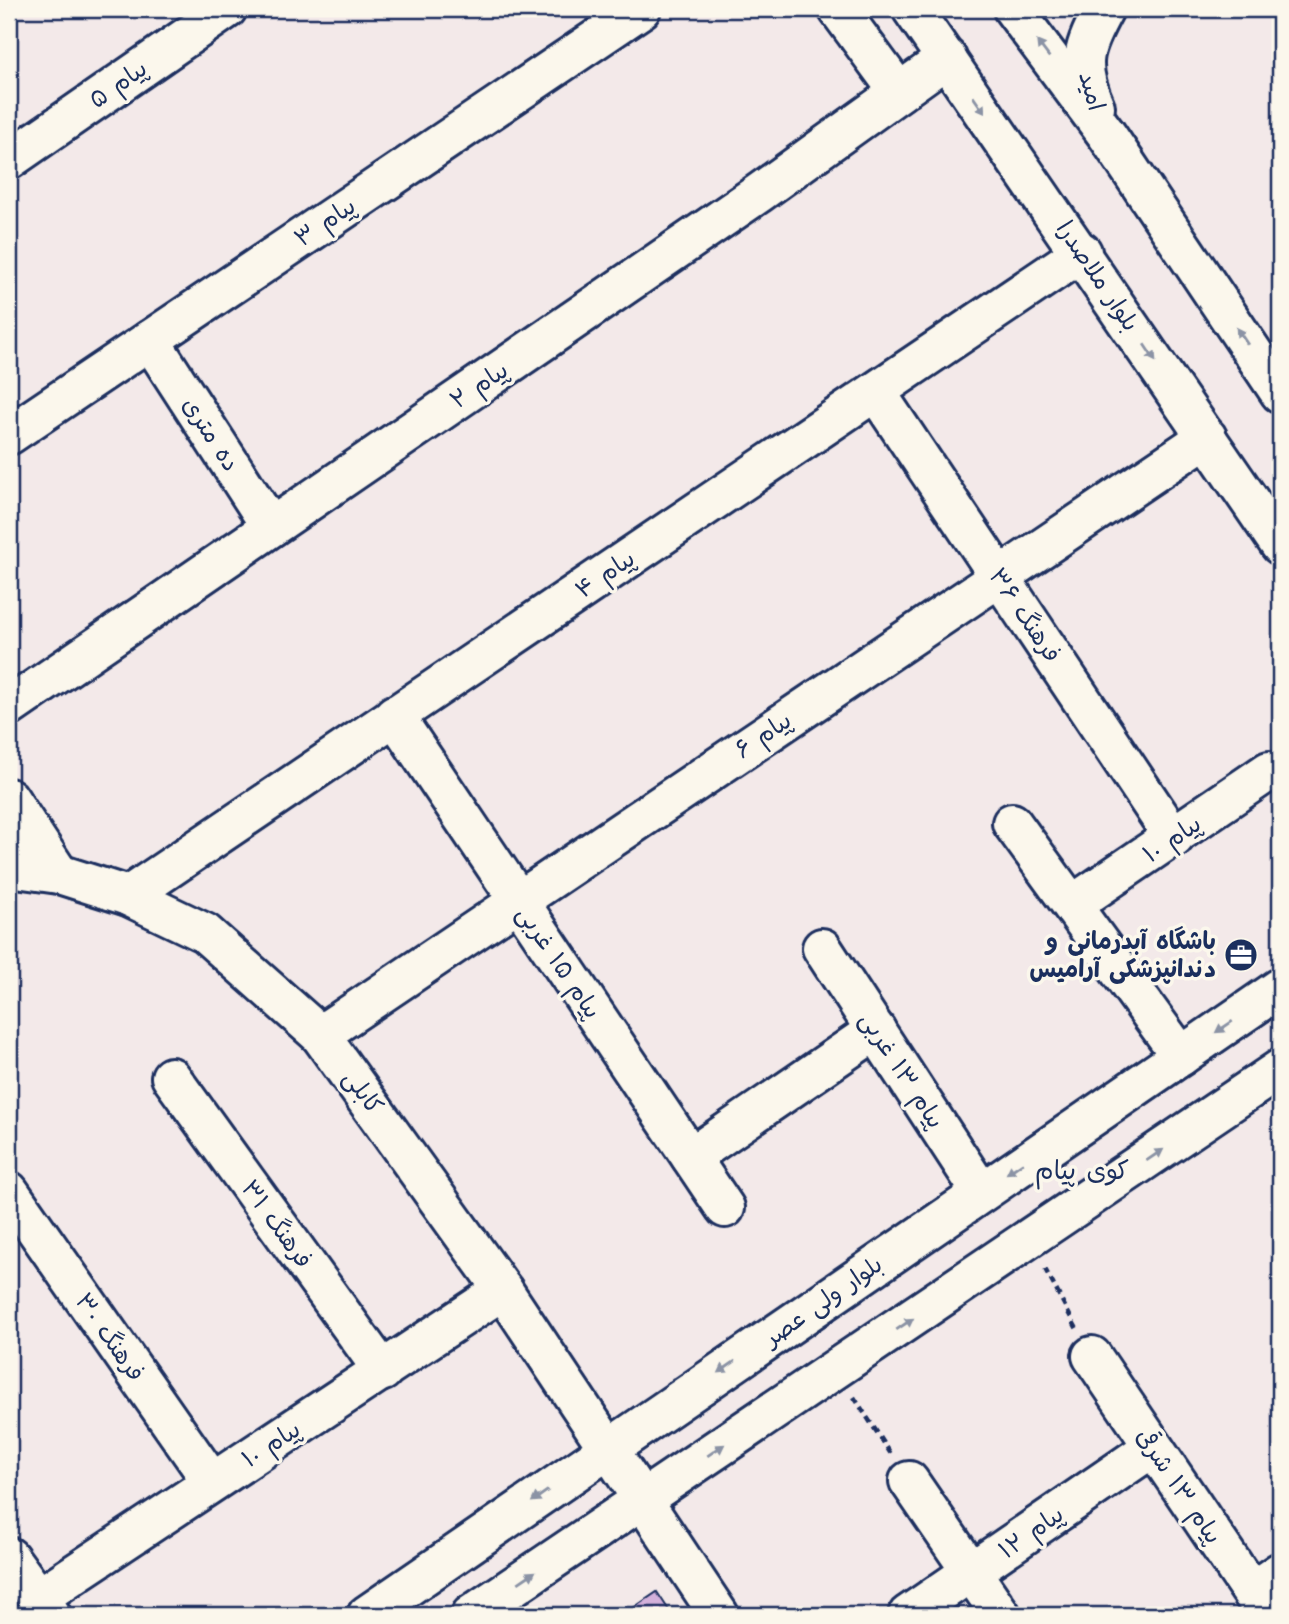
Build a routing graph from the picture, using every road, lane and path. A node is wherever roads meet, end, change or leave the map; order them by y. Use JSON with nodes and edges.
{"nodes":[{"id":1,"x":227,"y":9,"type":"edge"},
{"id":2,"x":838,"y":9,"type":"edge"},
{"id":3,"x":912,"y":9,"type":"edge"},
{"id":4,"x":1013,"y":9,"type":"edge"},
{"id":5,"x":1104,"y":9,"type":"edge"},
{"id":6,"x":635,"y":10,"type":"edge"},
{"id":7,"x":947,"y":58,"type":"junction"},
{"id":8,"x":899,"y":92,"type":"junction"},
{"id":9,"x":1107,"y":135,"type":"junction"},
{"id":10,"x":9,"y":160,"type":"edge"},
{"id":11,"x":1082,"y":253,"type":"junction"},
{"id":12,"x":150,"y":340,"type":"junction"},
{"id":13,"x":876,"y":392,"type":"junction"},
{"id":14,"x":1280,"y":393,"type":"edge"},
{"id":15,"x":9,"y":435,"type":"edge"},
{"id":16,"x":1207,"y":437,"type":"junction"},
{"id":17,"x":1268,"y":501,"type":"edge"},
{"id":18,"x":271,"y":527,"type":"junction"},
{"id":19,"x":1280,"y":545,"type":"edge"},
{"id":20,"x":999,"y":577,"type":"junction"},
{"id":21,"x":9,"y":707,"type":"edge"},
{"id":22,"x":394,"y":715,"type":"junction"},
{"id":23,"x":1269,"y":771,"type":"dead end"},
{"id":24,"x":9,"y":798,"type":"edge"},
{"id":25,"x":1012,"y":823,"type":"dead end"},
{"id":26,"x":1174,"y":838,"type":"junction"},
{"id":27,"x":9,"y":867,"type":"edge"},
{"id":28,"x":60,"y":874,"type":"junction"},
{"id":29,"x":128,"y":896,"type":"junction"},
{"id":30,"x":517,"y":900,"type":"junction"},
{"id":31,"x":1072,"y":905,"type":"junction"},
{"id":32,"x":822,"y":948,"type":"dead end"},
{"id":33,"x":1280,"y":988,"type":"edge"},
{"id":34,"x":876,"y":1030,"type":"junction"},
{"id":35,"x":320,"y":1035,"type":"junction"},
{"id":36,"x":1181,"y":1056,"type":"junction"},
{"id":37,"x":1280,"y":1069,"type":"edge"},
{"id":38,"x":171,"y":1077,"type":"dead end"},
{"id":39,"x":691,"y":1157,"type":"junction"},
{"id":40,"x":9,"y":1191,"type":"edge"},
{"id":41,"x":981,"y":1192,"type":"junction"},
{"id":42,"x":725,"y":1208,"type":"dead end"},
{"id":43,"x":1030,"y":1240,"type":"junction"},
{"id":44,"x":503,"y":1290,"type":"junction"},
{"id":45,"x":1092,"y":1356,"type":"joint"},
{"id":46,"x":836,"y":1370,"type":"junction"},
{"id":47,"x":383,"y":1371,"type":"junction"},
{"id":48,"x":1153,"y":1447,"type":"junction"},
{"id":49,"x":610,"y":1449,"type":"junction"},
{"id":50,"x":909,"y":1481,"type":"joint"},
{"id":51,"x":212,"y":1482,"type":"junction"},
{"id":52,"x":642,"y":1499,"type":"junction"},
{"id":53,"x":9,"y":1557,"type":"edge"},
{"id":54,"x":972,"y":1573,"type":"junction"},
{"id":55,"x":1267,"y":1593,"type":"edge"},
{"id":56,"x":44,"y":1606,"type":"edge"},
{"id":57,"x":366,"y":1615,"type":"edge"},
{"id":58,"x":471,"y":1615,"type":"edge"},
{"id":59,"x":719,"y":1615,"type":"edge"},
{"id":60,"x":908,"y":1615,"type":"edge"},
{"id":61,"x":1001,"y":1615,"type":"edge"}],
"edges":[{"from":1,"to":10,"type":"street","name":"پیام ۵"},
{"from":2,"to":8,"type":"street"},
{"from":3,"to":7,"type":"street","name":"بلوار ملاصدرا"},
{"from":9,"to":4,"type":"street","one_way":true},
{"from":5,"to":9,"type":"street","name":"امید"},
{"from":6,"to":12,"type":"street","name":"پیام ۳"},
{"from":7,"to":8,"type":"street","name":"پیام ۲"},
{"from":7,"to":11,"type":"street","name":"بلوار ملاصدرا","one_way":true},
{"from":8,"to":18,"type":"street","name":"پیام ۲"},
{"from":14,"to":9,"type":"street","one_way":true},
{"from":11,"to":13,"type":"street","name":"پیام ۴"},
{"from":11,"to":16,"type":"street","name":"بلوار ملاصدرا","one_way":true},
{"from":12,"to":15,"type":"street","name":"پیام ۳"},
{"from":12,"to":18,"type":"street","name":"ده متری"},
{"from":13,"to":20,"type":"street","name":"فرهنگ ۳۶"},
{"from":13,"to":22,"type":"street","name":"پیام ۴"},
{"from":16,"to":17,"type":"street","name":"بلوار ملاصدرا"},
{"from":16,"to":20,"type":"street","name":"پیام ۶"},
{"from":17,"to":19,"type":"street","name":"بلوار ملاصدرا"},
{"from":18,"to":21,"type":"street","name":"پیام ۲"},
{"from":20,"to":26,"type":"street","name":"فرهنگ ۳۶"},
{"from":20,"to":30,"type":"street","name":"پیام ۶"},
{"from":22,"to":29,"type":"street","name":"پیام ۴"},
{"from":22,"to":30,"type":"street","name":"پیام ۱۵ غربی"},
{"from":23,"to":26,"type":"street","name":"پیام ۱۰"},
{"from":24,"to":28,"type":"street"},
{"from":25,"to":31,"type":"street"},
{"from":26,"to":31,"type":"street","name":"پیام ۱۰"},
{"from":27,"to":28,"type":"street","name":"کابلی"},
{"from":28,"to":29,"type":"street","name":"کابلی"},
{"from":29,"to":35,"type":"street","name":"کابلی"},
{"from":30,"to":35,"type":"street","name":"پیام ۶"},
{"from":30,"to":39,"type":"street","name":"پیام ۱۵ غربی"},
{"from":31,"to":36,"type":"street"},
{"from":32,"to":34,"type":"street","name":"پیام ۱۳ غربی"},
{"from":33,"to":36,"type":"street","name":"بلوار ولی عصر","one_way":true},
{"from":34,"to":39,"type":"street"},
{"from":34,"to":41,"type":"street","name":"پیام ۱۳ غربی"},
{"from":35,"to":44,"type":"street","name":"کابلی"},
{"from":36,"to":41,"type":"street","name":"بلوار ولی عصر","one_way":true},
{"from":43,"to":37,"type":"street","one_way":true},
{"from":38,"to":47,"type":"street","name":"فرهنگ ۳۱"},
{"from":39,"to":42,"type":"street","name":"پیام ۱۵ غربی"},
{"from":40,"to":51,"type":"street","name":"فرهنگ ۳۰"},
{"from":41,"to":49,"type":"street","name":"بلوار ولی عصر","one_way":true},
{"from":43,"to":45,"type":"path"},
{"from":46,"to":43,"type":"street","one_way":true},
{"from":44,"to":47,"type":"street","name":"پیام ۱۰"},
{"from":44,"to":49,"type":"street","name":"کابلی"},
{"from":45,"to":48,"type":"street","name":"پیام ۱۳ شرقی"},
{"from":46,"to":50,"type":"path"},
{"from":52,"to":46,"type":"street","one_way":true},
{"from":47,"to":51,"type":"street","name":"پیام ۱۰"},
{"from":48,"to":54,"type":"street","name":"پیام ۱۲"},
{"from":48,"to":55,"type":"street","name":"پیام ۱۳ شرقی"},
{"from":49,"to":52,"type":"street","name":"کابلی"},
{"from":49,"to":57,"type":"street","name":"بلوار ولی عصر","one_way":true},
{"from":50,"to":54,"type":"street"},
{"from":51,"to":56,"type":"street","name":"پیام ۱۰"},
{"from":58,"to":52,"type":"street","one_way":true},
{"from":52,"to":59,"type":"street","name":"کابلی"},
{"from":53,"to":56,"type":"street"},
{"from":54,"to":60,"type":"street","name":"پیام ۱۲"},
{"from":54,"to":61,"type":"street"}]}
